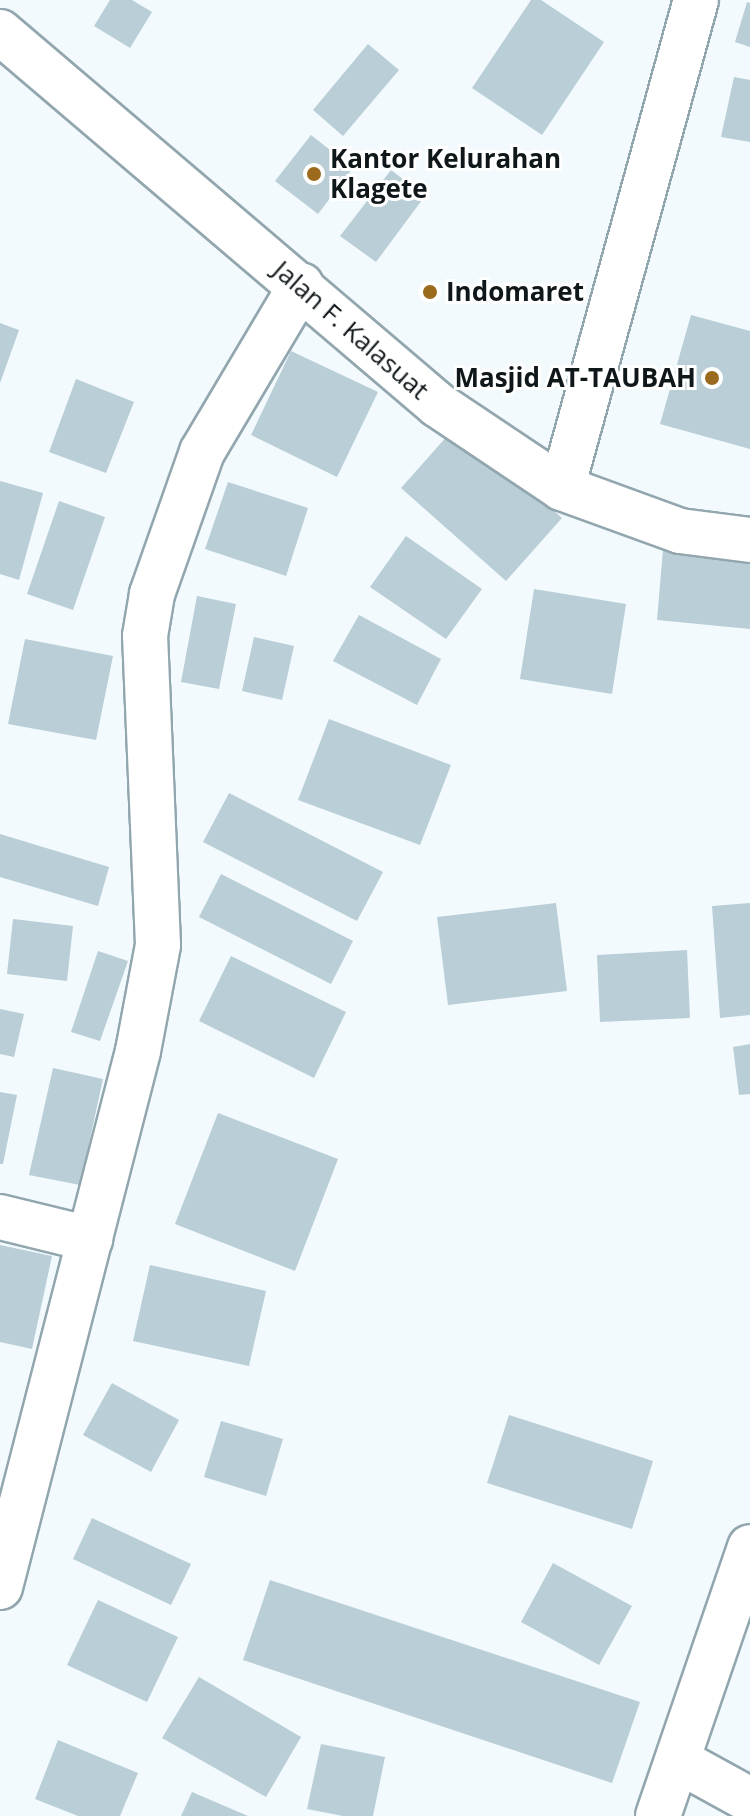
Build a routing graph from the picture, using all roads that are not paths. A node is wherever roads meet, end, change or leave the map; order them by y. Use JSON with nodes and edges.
{"nodes":[{"id":1,"x":696,"y":0,"type":"edge"},
{"id":2,"x":0,"y":32,"type":"edge"},
{"id":3,"x":301,"y":285,"type":"junction"},
{"id":4,"x":562,"y":488,"type":"junction"},
{"id":5,"x":750,"y":540,"type":"edge"},
{"id":6,"x":0,"y":1217,"type":"edge"},
{"id":7,"x":90,"y":1239,"type":"junction"},
{"id":8,"x":750,"y":1547,"type":"edge"},
{"id":9,"x":0,"y":1587,"type":"edge"},
{"id":10,"x":679,"y":1761,"type":"junction"},
{"id":11,"x":750,"y":1800,"type":"edge"},
{"id":12,"x":658,"y":1816,"type":"edge"}],
"edges":[{"from":1,"to":4,"type":"street"},
{"from":2,"to":3,"type":"street","name":"Jalan F. Kalasuat"},
{"from":3,"to":4,"type":"street","name":"Jalan F. Kalasuat"},
{"from":3,"to":7,"type":"street"},
{"from":4,"to":5,"type":"street","name":"Jalan F. Kalasuat"},
{"from":6,"to":7,"type":"street"},
{"from":7,"to":9,"type":"street"},
{"from":8,"to":10,"type":"street"},
{"from":10,"to":11,"type":"street"},
{"from":10,"to":12,"type":"street"}]}
